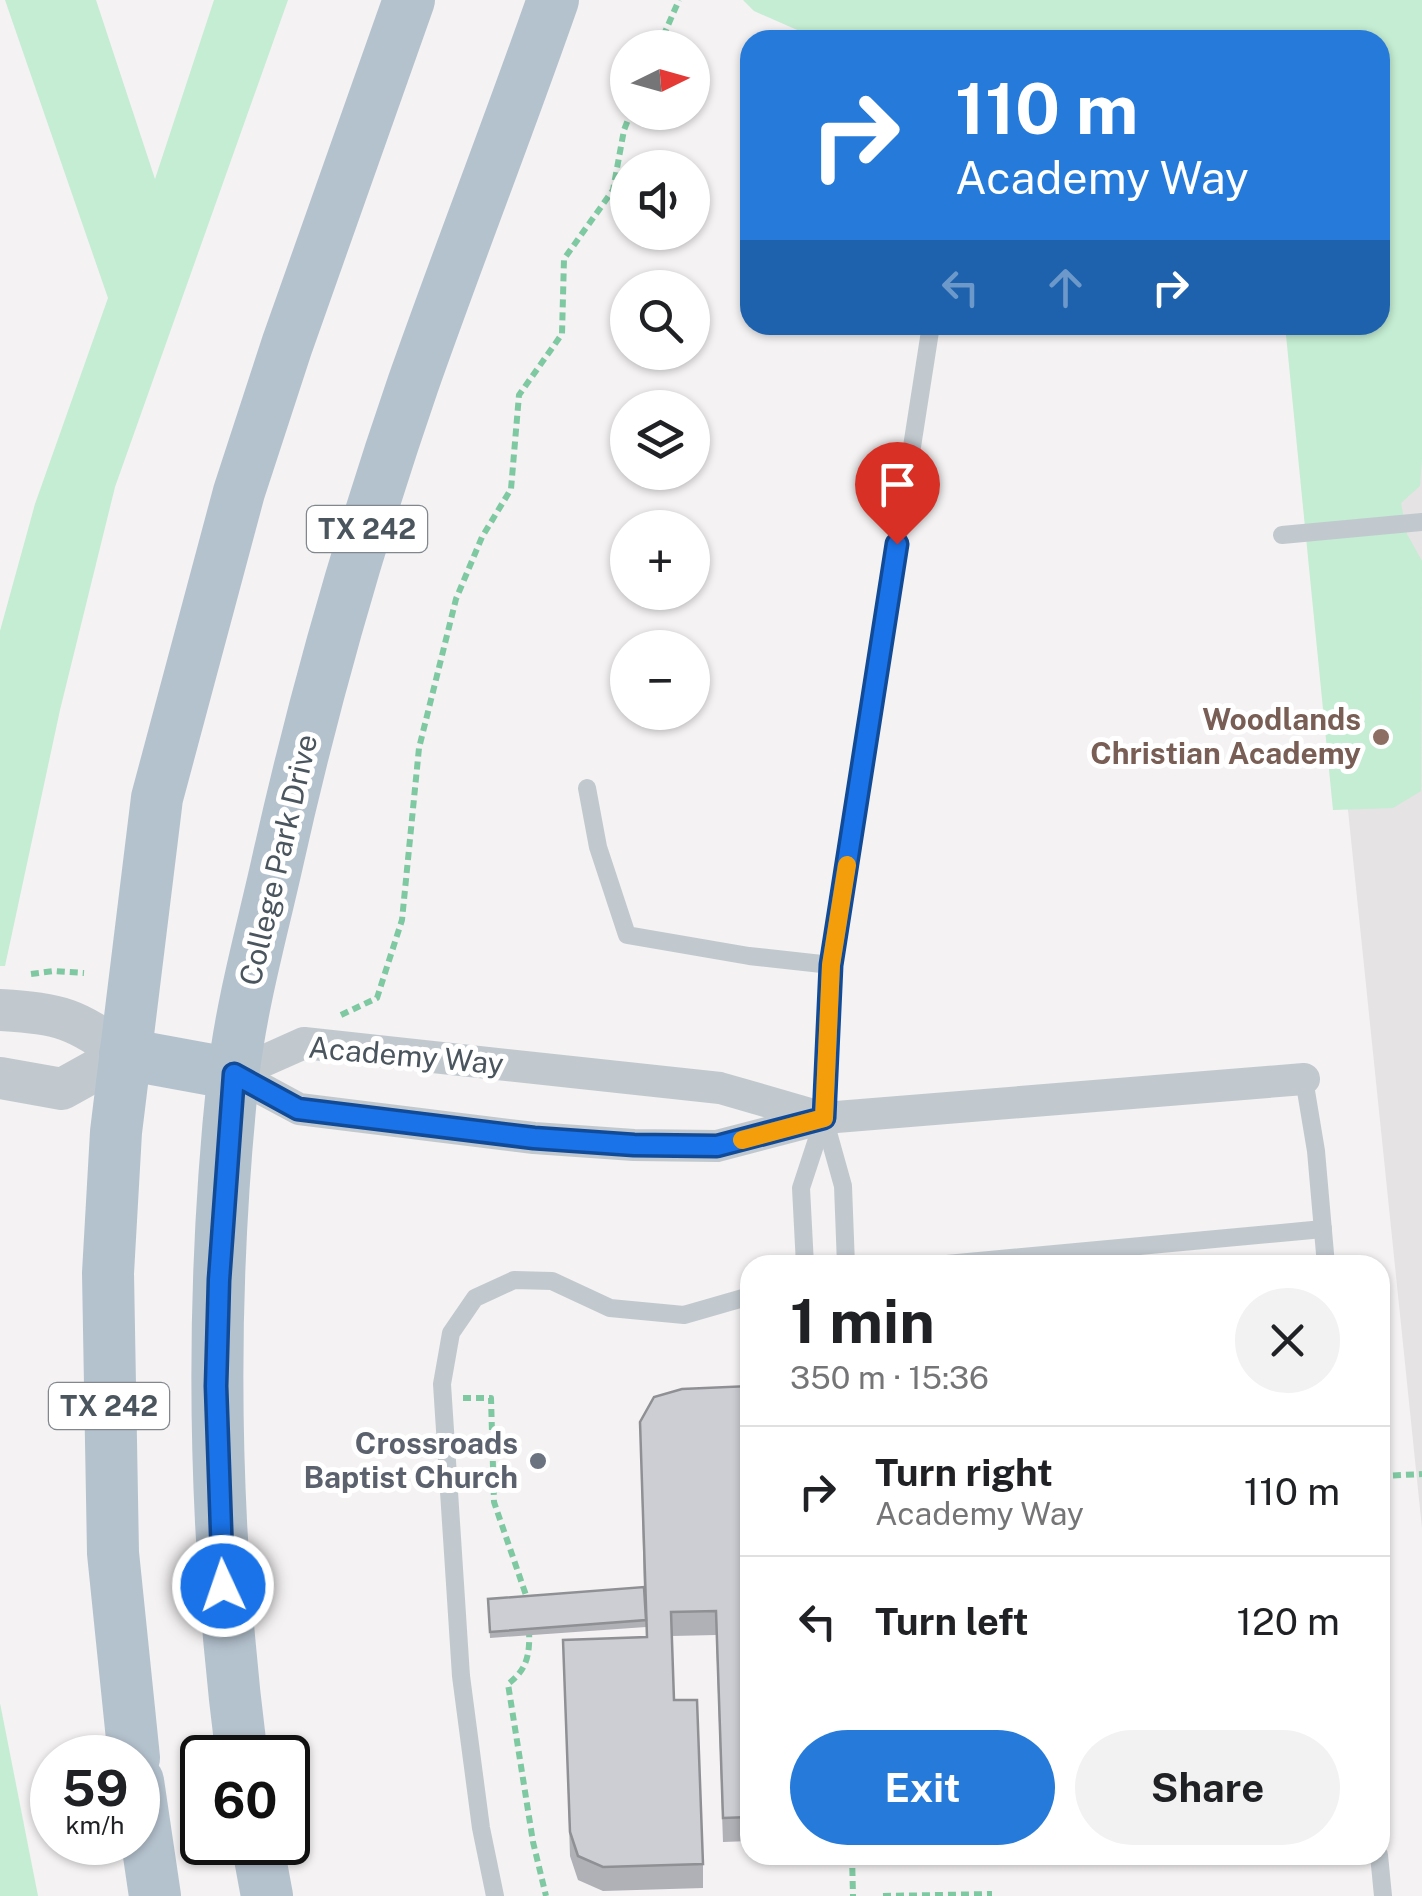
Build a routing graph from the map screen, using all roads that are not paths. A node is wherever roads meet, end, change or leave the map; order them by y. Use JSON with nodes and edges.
{"nodes":[{"id":1,"x":410,"y":0,"type":"edge"},
{"id":2,"x":553,"y":0,"type":"edge"},
{"id":3,"x":929,"y":335,"type":"edge"},
{"id":4,"x":1422,"y":522,"type":"edge"},
{"id":5,"x":1282,"y":534,"type":"dead end"},
{"id":6,"x":587,"y":788,"type":"dead end"},
{"id":7,"x":831,"y":965,"type":"junction"},
{"id":8,"x":0,"y":1010,"type":"edge"},
{"id":9,"x":125,"y":1054,"type":"junction"},
{"id":10,"x":234,"y":1074,"type":"junction"},
{"id":11,"x":0,"y":1078,"type":"edge"},
{"id":12,"x":1304,"y":1079,"type":"joint"},
{"id":13,"x":824,"y":1118,"type":"junction"},
{"id":14,"x":1322,"y":1230,"type":"junction"},
{"id":15,"x":804,"y":1255,"type":"edge"},
{"id":16,"x":846,"y":1255,"type":"edge"},
{"id":17,"x":1089,"y":1255,"type":"edge"},
{"id":18,"x":1325,"y":1255,"type":"edge"},
{"id":19,"x":740,"y":1299,"type":"edge"},
{"id":20,"x":132,"y":1735,"type":"edge"},
{"id":21,"x":239,"y":1735,"type":"edge"},
{"id":22,"x":150,"y":1865,"type":"edge"},
{"id":23,"x":262,"y":1865,"type":"edge"},
{"id":24,"x":1380,"y":1865,"type":"edge"},
{"id":25,"x":155,"y":1896,"type":"edge"},
{"id":26,"x":267,"y":1896,"type":"edge"},
{"id":27,"x":495,"y":1896,"type":"edge"},
{"id":28,"x":1383,"y":1896,"type":"edge"}],
"edges":[{"from":1,"to":9,"type":"main road","number":"TX 242"},
{"from":2,"to":10,"type":"main road","name":"College Park Drive","number":"TX 242"},
{"from":3,"to":7,"type":"lane"},
{"from":4,"to":5,"type":"lane"},
{"from":6,"to":7,"type":"lane"},
{"from":7,"to":13,"type":"lane"},
{"from":8,"to":9,"type":"street"},
{"from":9,"to":10,"type":"main road"},
{"from":9,"to":11,"type":"street"},
{"from":9,"to":20,"type":"main road","number":"TX 242"},
{"from":10,"to":13,"type":"street","name":"Academy Way"},
{"from":10,"to":13,"type":"street","name":"Academy Way"},
{"from":10,"to":21,"type":"main road","name":"College Park Drive","number":"TX 242"},
{"from":12,"to":13,"type":"street","name":"Academy Way"},
{"from":12,"to":14,"type":"lane"},
{"from":13,"to":15,"type":"lane"},
{"from":13,"to":16,"type":"lane"},
{"from":14,"to":17,"type":"lane"},
{"from":14,"to":18,"type":"lane"},
{"from":19,"to":27,"type":"lane"},
{"from":22,"to":25,"type":"main road"},
{"from":23,"to":26,"type":"main road"},
{"from":24,"to":28,"type":"lane"}]}
